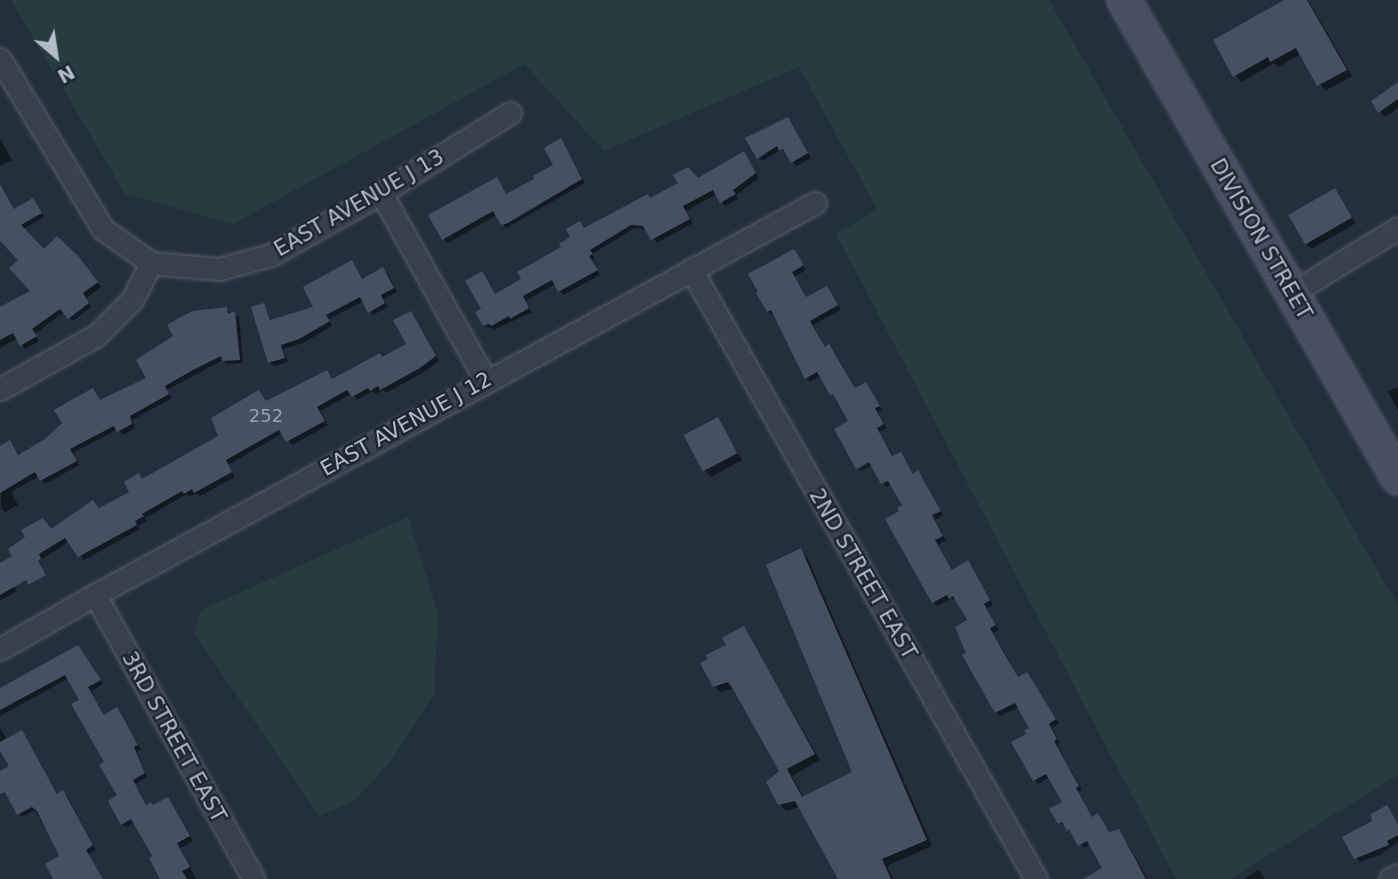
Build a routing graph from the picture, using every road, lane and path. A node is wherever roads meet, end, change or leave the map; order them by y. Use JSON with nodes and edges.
{"nodes":[{"id":1,"x":1124,"y":0,"type":"edge"},
{"id":2,"x":0,"y":59,"type":"edge"},
{"id":3,"x":510,"y":113,"type":"dead end"},
{"id":4,"x":381,"y":193,"type":"junction"},
{"id":5,"x":815,"y":203,"type":"dead end"},
{"id":6,"x":1398,"y":228,"type":"edge"},
{"id":7,"x":151,"y":263,"type":"junction"},
{"id":8,"x":691,"y":269,"type":"junction"},
{"id":9,"x":1292,"y":293,"type":"junction"},
{"id":10,"x":486,"y":381,"type":"junction"},
{"id":11,"x":0,"y":389,"type":"edge"},
{"id":12,"x":1398,"y":478,"type":"edge"},
{"id":13,"x":94,"y":595,"type":"junction"},
{"id":14,"x":0,"y":649,"type":"edge"},
{"id":15,"x":1398,"y":875,"type":"edge"},
{"id":16,"x":254,"y":879,"type":"edge"},
{"id":17,"x":1036,"y":879,"type":"edge"},
{"id":18,"x":1390,"y":879,"type":"edge"}],
"edges":[{"from":1,"to":9,"type":"main road","name":"DIVISION STREET"},
{"from":2,"to":7,"type":"street"},
{"from":3,"to":4,"type":"street","name":"EAST AVENUE J 13"},
{"from":4,"to":7,"type":"street","name":"EAST AVENUE J 13"},
{"from":4,"to":10,"type":"street"},
{"from":5,"to":8,"type":"street","name":"EAST AVENUE J 12"},
{"from":6,"to":9,"type":"street"},
{"from":7,"to":11,"type":"street"},
{"from":8,"to":10,"type":"street","name":"EAST AVENUE J 12"},
{"from":8,"to":17,"type":"street","name":"2ND STREET EAST"},
{"from":9,"to":12,"type":"main road","name":"DIVISION STREET"},
{"from":10,"to":13,"type":"street","name":"EAST AVENUE J 12"},
{"from":13,"to":14,"type":"street","name":"EAST AVENUE J 12"},
{"from":13,"to":16,"type":"street","name":"3RD STREET EAST"},
{"from":15,"to":18,"type":"street"}]}
